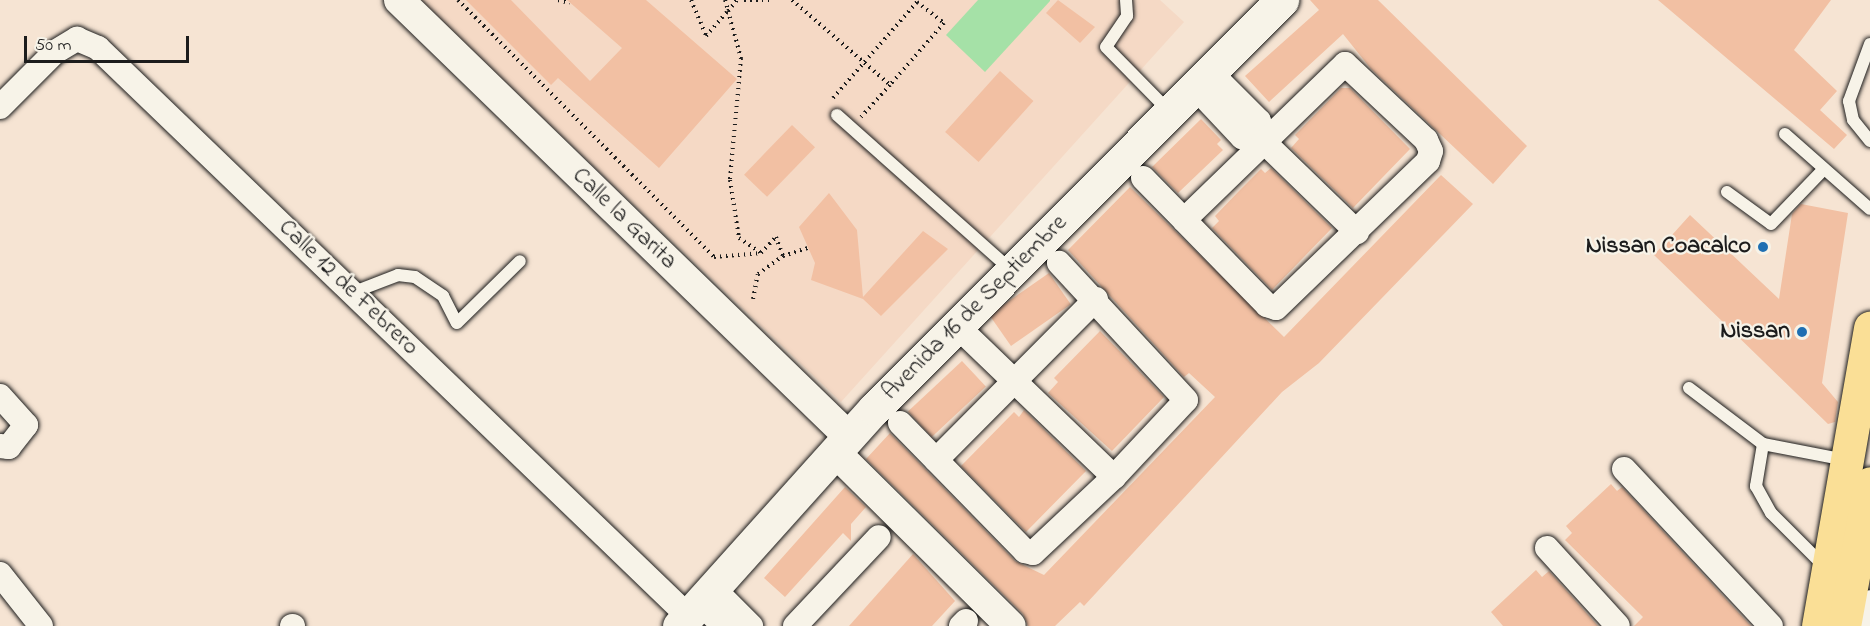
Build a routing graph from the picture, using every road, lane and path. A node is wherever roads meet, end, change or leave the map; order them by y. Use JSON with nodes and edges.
{"nodes":[{"id":1,"x":399,"y":0,"type":"edge"},
{"id":2,"x":458,"y":0,"type":"edge"},
{"id":3,"x":558,"y":0,"type":"edge"},
{"id":4,"x":691,"y":0,"type":"edge"},
{"id":5,"x":725,"y":0,"type":"edge"},
{"id":6,"x":736,"y":0,"type":"edge"},
{"id":7,"x":744,"y":0,"type":"edge"},
{"id":8,"x":769,"y":0,"type":"edge"},
{"id":9,"x":792,"y":0,"type":"edge"},
{"id":10,"x":1126,"y":0,"type":"edge"},
{"id":11,"x":1282,"y":0,"type":"edge"},
{"id":12,"x":916,"y":1,"type":"edge"},
{"id":13,"x":570,"y":3,"type":"dead end"},
{"id":14,"x":728,"y":10,"type":"junction"},
{"id":15,"x":1870,"y":44,"type":"edge"},
{"id":16,"x":864,"y":64,"type":"junction"},
{"id":17,"x":1202,"y":80,"type":"junction"},
{"id":18,"x":890,"y":85,"type":"junction"},
{"id":19,"x":0,"y":107,"type":"edge"},
{"id":20,"x":838,"y":111,"type":"joint"},
{"id":21,"x":1170,"y":112,"type":"junction"},
{"id":22,"x":856,"y":122,"type":"dead end"},
{"id":23,"x":1785,"y":134,"type":"dead end"},
{"id":24,"x":1263,"y":141,"type":"junction"},
{"id":25,"x":1870,"y":141,"type":"edge"},
{"id":26,"x":1824,"y":169,"type":"junction"},
{"id":27,"x":1143,"y":178,"type":"dead end"},
{"id":28,"x":1727,"y":192,"type":"dead end"},
{"id":29,"x":1870,"y":209,"type":"edge"},
{"id":30,"x":1184,"y":220,"type":"junction"},
{"id":31,"x":1357,"y":232,"type":"junction"},
{"id":32,"x":810,"y":248,"type":"dead end"},
{"id":33,"x":761,"y":253,"type":"junction"},
{"id":34,"x":783,"y":256,"type":"junction"},
{"id":35,"x":520,"y":261,"type":"dead end"},
{"id":36,"x":1059,"y":263,"type":"dead end"},
{"id":37,"x":1012,"y":271,"type":"junction"},
{"id":38,"x":354,"y":292,"type":"junction"},
{"id":39,"x":753,"y":299,"type":"dead end"},
{"id":40,"x":1096,"y":299,"type":"junction"},
{"id":41,"x":957,"y":326,"type":"junction"},
{"id":42,"x":1870,"y":328,"type":"edge"},
{"id":43,"x":1013,"y":380,"type":"junction"},
{"id":44,"x":1689,"y":388,"type":"dead end"},
{"id":45,"x":0,"y":396,"type":"edge"},
{"id":46,"x":900,"y":423,"type":"dead end"},
{"id":47,"x":1763,"y":444,"type":"junction"},
{"id":48,"x":842,"y":445,"type":"junction"},
{"id":49,"x":0,"y":447,"type":"edge"},
{"id":50,"x":936,"y":460,"type":"junction"},
{"id":51,"x":1847,"y":460,"type":"junction"},
{"id":52,"x":1624,"y":469,"type":"dead end"},
{"id":53,"x":1114,"y":477,"type":"junction"},
{"id":54,"x":1870,"y":483,"type":"edge"},
{"id":55,"x":879,"y":537,"type":"dead end"},
{"id":56,"x":1547,"y":548,"type":"dead end"},
{"id":57,"x":1827,"y":569,"type":"junction"},
{"id":58,"x":0,"y":574,"type":"edge"},
{"id":59,"x":1870,"y":597,"type":"edge"},
{"id":60,"x":695,"y":608,"type":"edge"},
{"id":61,"x":41,"y":626,"type":"edge"},
{"id":62,"x":724,"y":626,"type":"edge"},
{"id":63,"x":751,"y":626,"type":"edge"},
{"id":64,"x":795,"y":626,"type":"edge"},
{"id":65,"x":1011,"y":626,"type":"edge"},
{"id":66,"x":1618,"y":626,"type":"edge"},
{"id":67,"x":1771,"y":626,"type":"edge"},
{"id":68,"x":1818,"y":626,"type":"edge"},
{"id":69,"x":1844,"y":626,"type":"edge"},
{"id":70,"x":1865,"y":626,"type":"edge"}],
"edges":[{"from":1,"to":48,"type":"street","name":"Calle la Garita"},
{"from":2,"to":33,"type":"path"},
{"from":3,"to":13,"type":"path"},
{"from":4,"to":14,"type":"path"},
{"from":5,"to":14,"type":"path"},
{"from":6,"to":14,"type":"path"},
{"from":7,"to":8,"type":"path"},
{"from":9,"to":16,"type":"path"},
{"from":10,"to":21,"type":"lane"},
{"from":11,"to":17,"type":"main road","name":"Avenida 16 de Septiembre"},
{"from":12,"to":16,"type":"path"},
{"from":12,"to":18,"type":"path"},
{"from":14,"to":33,"type":"path"},
{"from":15,"to":25,"type":"lane"},
{"from":16,"to":18,"type":"path"},
{"from":16,"to":20,"type":"path"},
{"from":17,"to":21,"type":"main road","name":"Avenida 16 de Septiembre"},
{"from":17,"to":24,"type":"street"},
{"from":18,"to":22,"type":"path"},
{"from":19,"to":38,"type":"street","name":"Calle 12 de Febrero"},
{"from":20,"to":37,"type":"lane"},
{"from":21,"to":37,"type":"main road","name":"Avenida 16 de Septiembre"},
{"from":23,"to":26,"type":"lane"},
{"from":24,"to":30,"type":"street"},
{"from":24,"to":31,"type":"street"},
{"from":24,"to":31,"type":"street"},
{"from":26,"to":28,"type":"lane"},
{"from":26,"to":29,"type":"lane"},
{"from":27,"to":30,"type":"street"},
{"from":30,"to":31,"type":"street"},
{"from":32,"to":34,"type":"path"},
{"from":33,"to":34,"type":"path"},
{"from":34,"to":39,"type":"path"},
{"from":35,"to":38,"type":"lane"},
{"from":36,"to":40,"type":"street"},
{"from":37,"to":41,"type":"main road","name":"Avenida 16 de Septiembre"},
{"from":38,"to":60,"type":"street","name":"Calle 12 de Febrero"},
{"from":40,"to":43,"type":"street"},
{"from":40,"to":53,"type":"street"},
{"from":41,"to":43,"type":"street"},
{"from":41,"to":48,"type":"main road","name":"Avenida 16 de Septiembre"},
{"from":42,"to":51,"type":"main road"},
{"from":43,"to":50,"type":"street"},
{"from":43,"to":53,"type":"street"},
{"from":44,"to":47,"type":"lane"},
{"from":45,"to":49,"type":"street"},
{"from":46,"to":50,"type":"street"},
{"from":47,"to":51,"type":"lane"},
{"from":47,"to":57,"type":"lane"},
{"from":48,"to":60,"type":"main road","name":"Avenida 16 de Septiembre"},
{"from":48,"to":65,"type":"street","name":"Calle la Garita"},
{"from":50,"to":53,"type":"street"},
{"from":51,"to":57,"type":"main road"},
{"from":52,"to":67,"type":"street"},
{"from":54,"to":69,"type":"main road"},
{"from":55,"to":64,"type":"street"},
{"from":56,"to":66,"type":"street"},
{"from":57,"to":68,"type":"main road"},
{"from":58,"to":61,"type":"street"},
{"from":59,"to":70,"type":"lane"},
{"from":60,"to":62,"type":"street"},
{"from":60,"to":63,"type":"street"}]}
